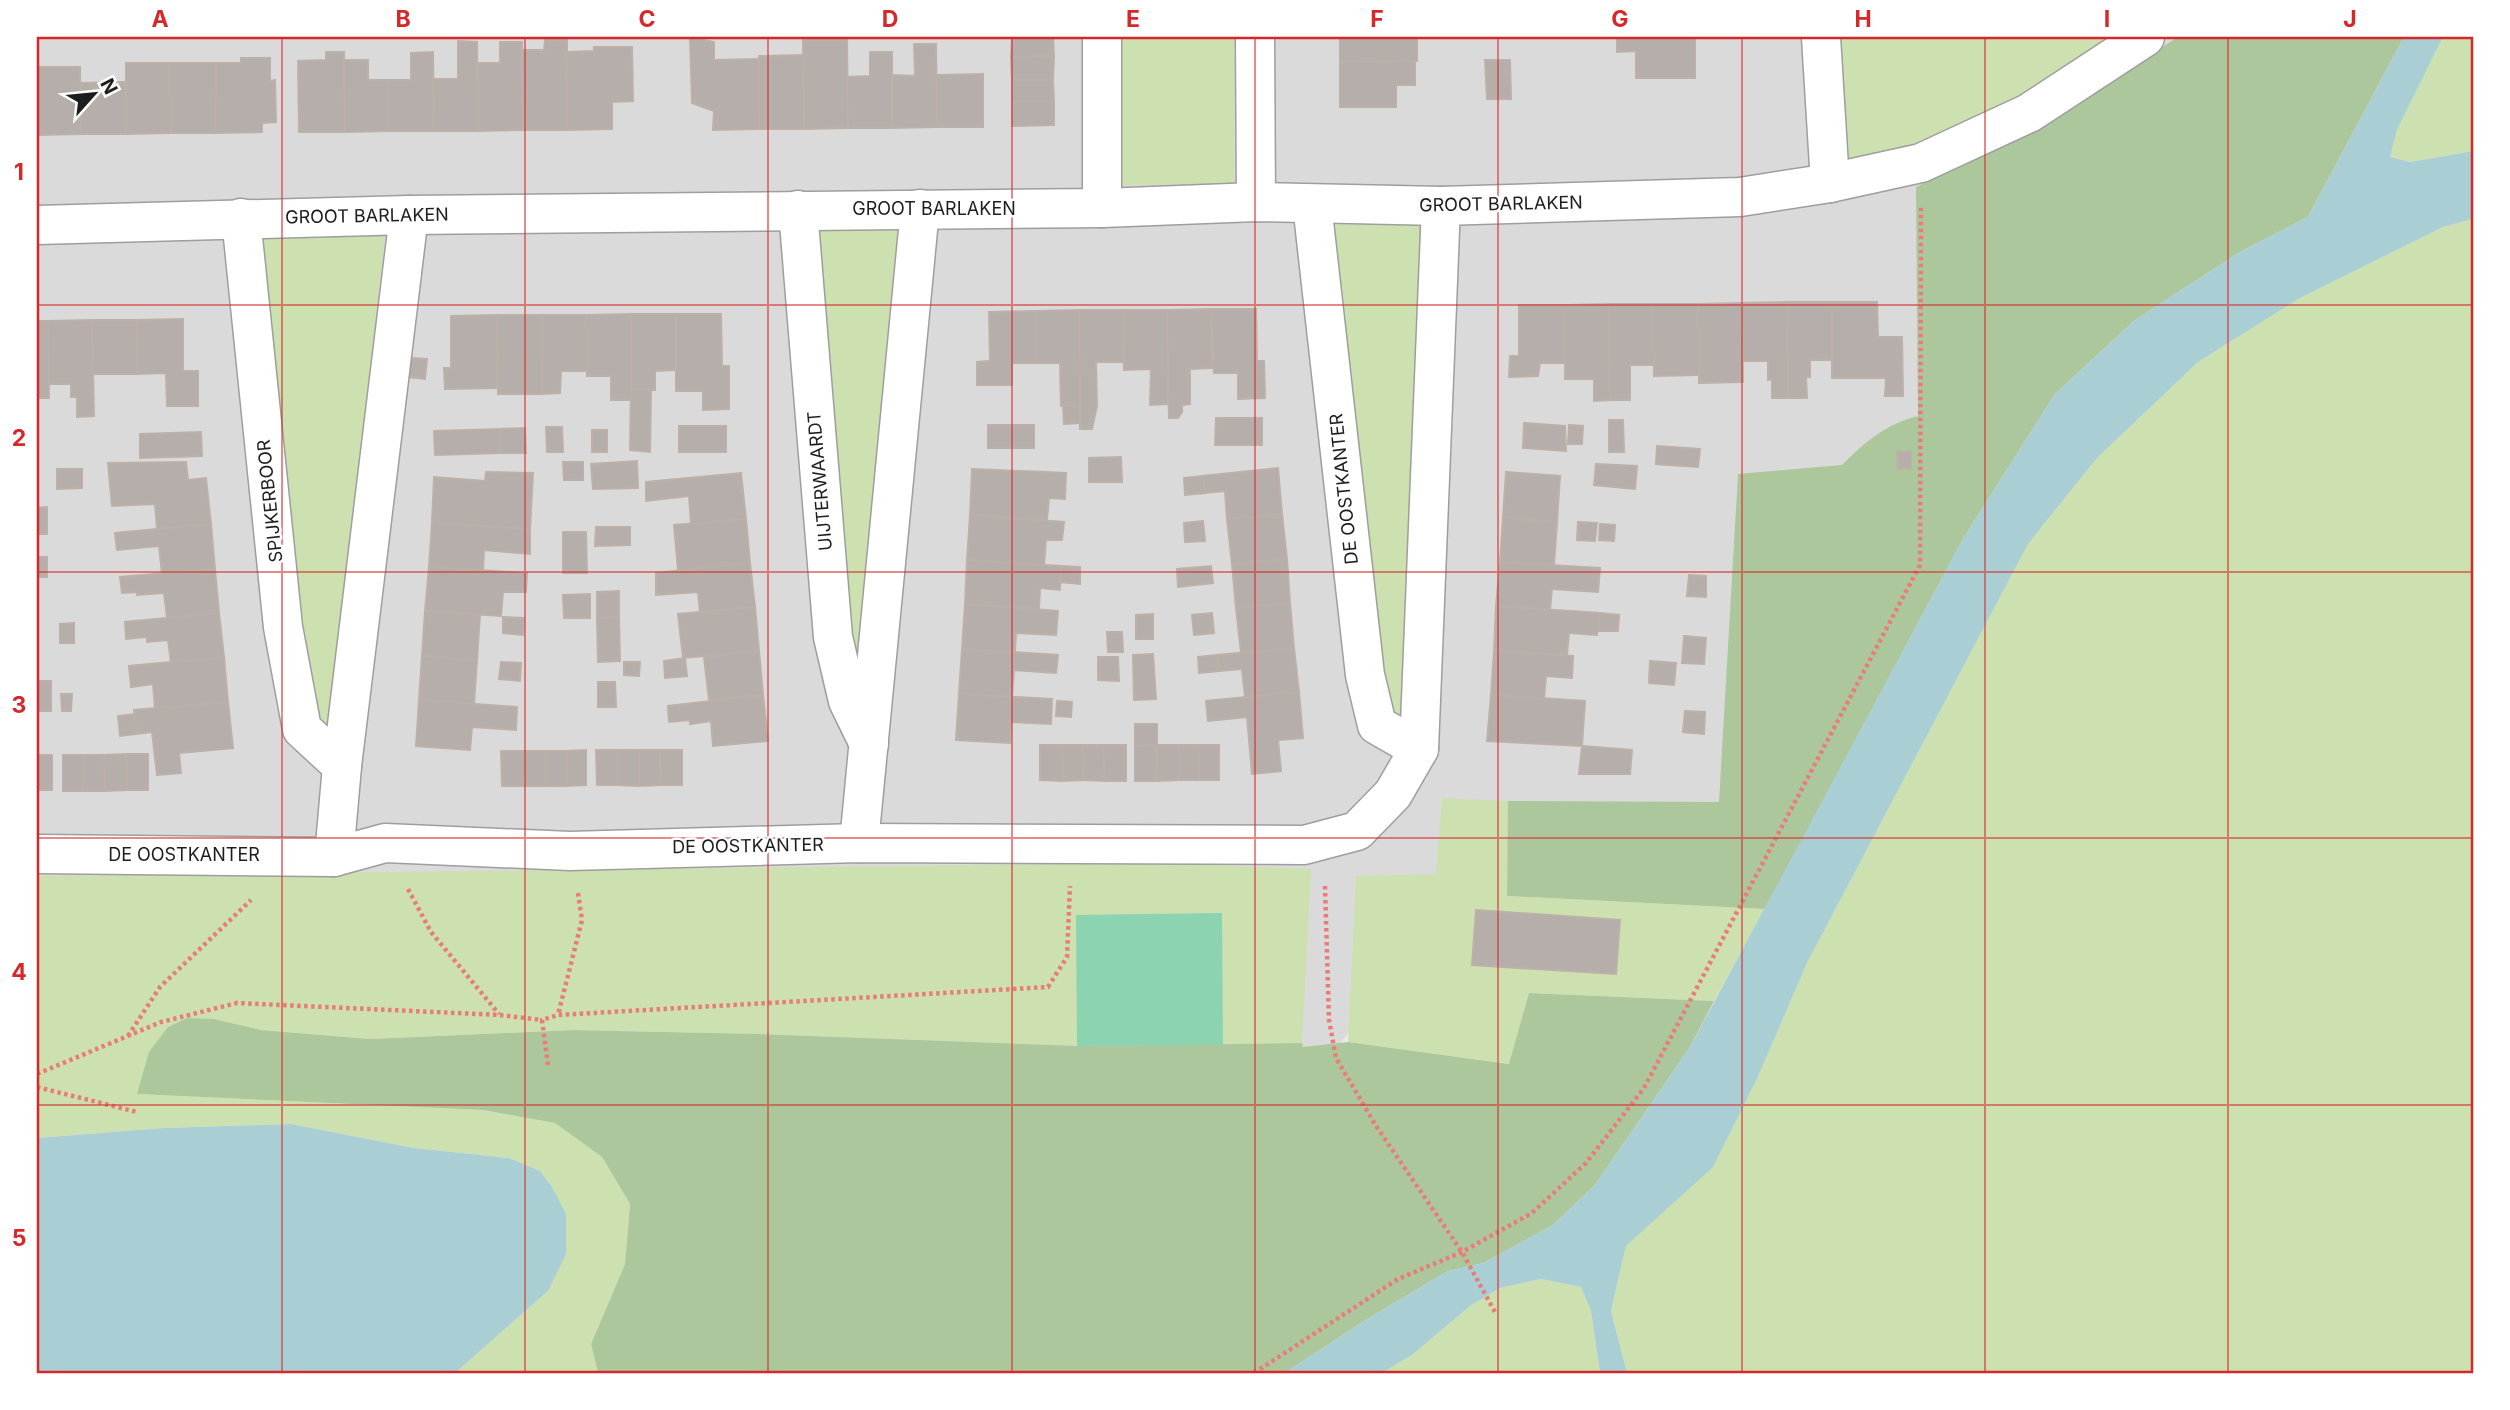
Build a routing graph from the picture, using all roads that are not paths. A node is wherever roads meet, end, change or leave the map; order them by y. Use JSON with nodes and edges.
{"nodes":[{"id":1,"x":1102,"y":37,"type":"edge"},
{"id":2,"x":1255,"y":37,"type":"edge"},
{"id":3,"x":1822,"y":37,"type":"edge"},
{"id":4,"x":2145,"y":37,"type":"edge"},
{"id":5,"x":1830,"y":183,"type":"junction"},
{"id":6,"x":1256,"y":202,"type":"junction"},
{"id":7,"x":1312,"y":204,"type":"junction"},
{"id":8,"x":1441,"y":206,"type":"junction"},
{"id":9,"x":1101,"y":208,"type":"junction"},
{"id":10,"x":919,"y":209,"type":"junction"},
{"id":11,"x":798,"y":210,"type":"junction"},
{"id":12,"x":409,"y":215,"type":"junction"},
{"id":13,"x":241,"y":218,"type":"junction"},
{"id":14,"x":37,"y":225,"type":"edge"},
{"id":15,"x":870,"y":746,"type":"junction"},
{"id":16,"x":1419,"y":749,"type":"junction"},
{"id":17,"x":342,"y":766,"type":"junction"},
{"id":18,"x":859,"y":843,"type":"junction"},
{"id":19,"x":37,"y":854,"type":"edge"},
{"id":20,"x":334,"y":857,"type":"junction"}],
"edges":[{"from":1,"to":9,"type":"street"},
{"from":2,"to":6,"type":"street"},
{"from":3,"to":5,"type":"street"},
{"from":4,"to":5,"type":"street","name":"GROOT BARLAKEN"},
{"from":5,"to":8,"type":"street","name":"GROOT BARLAKEN"},
{"from":6,"to":7,"type":"street","name":"GROOT BARLAKEN"},
{"from":6,"to":9,"type":"street","name":"GROOT BARLAKEN"},
{"from":7,"to":8,"type":"street","name":"GROOT BARLAKEN"},
{"from":7,"to":16,"type":"street","name":"DE OOSTKANTER"},
{"from":8,"to":16,"type":"street","name":"DE OOSTKANTER"},
{"from":9,"to":10,"type":"street","name":"GROOT BARLAKEN"},
{"from":10,"to":11,"type":"street","name":"GROOT BARLAKEN"},
{"from":10,"to":15,"type":"street"},
{"from":11,"to":12,"type":"street","name":"GROOT BARLAKEN"},
{"from":11,"to":15,"type":"street","name":"UIJTERWAARDT"},
{"from":12,"to":13,"type":"street","name":"GROOT BARLAKEN"},
{"from":12,"to":17,"type":"street"},
{"from":13,"to":14,"type":"street","name":"GROOT BARLAKEN"},
{"from":13,"to":17,"type":"street","name":"SPIJKERBOOR"},
{"from":15,"to":18,"type":"street"},
{"from":16,"to":18,"type":"street","name":"DE OOSTKANTER"},
{"from":17,"to":20,"type":"street"},
{"from":18,"to":20,"type":"street","name":"DE OOSTKANTER"},
{"from":19,"to":20,"type":"street","name":"DE OOSTKANTER"}]}
